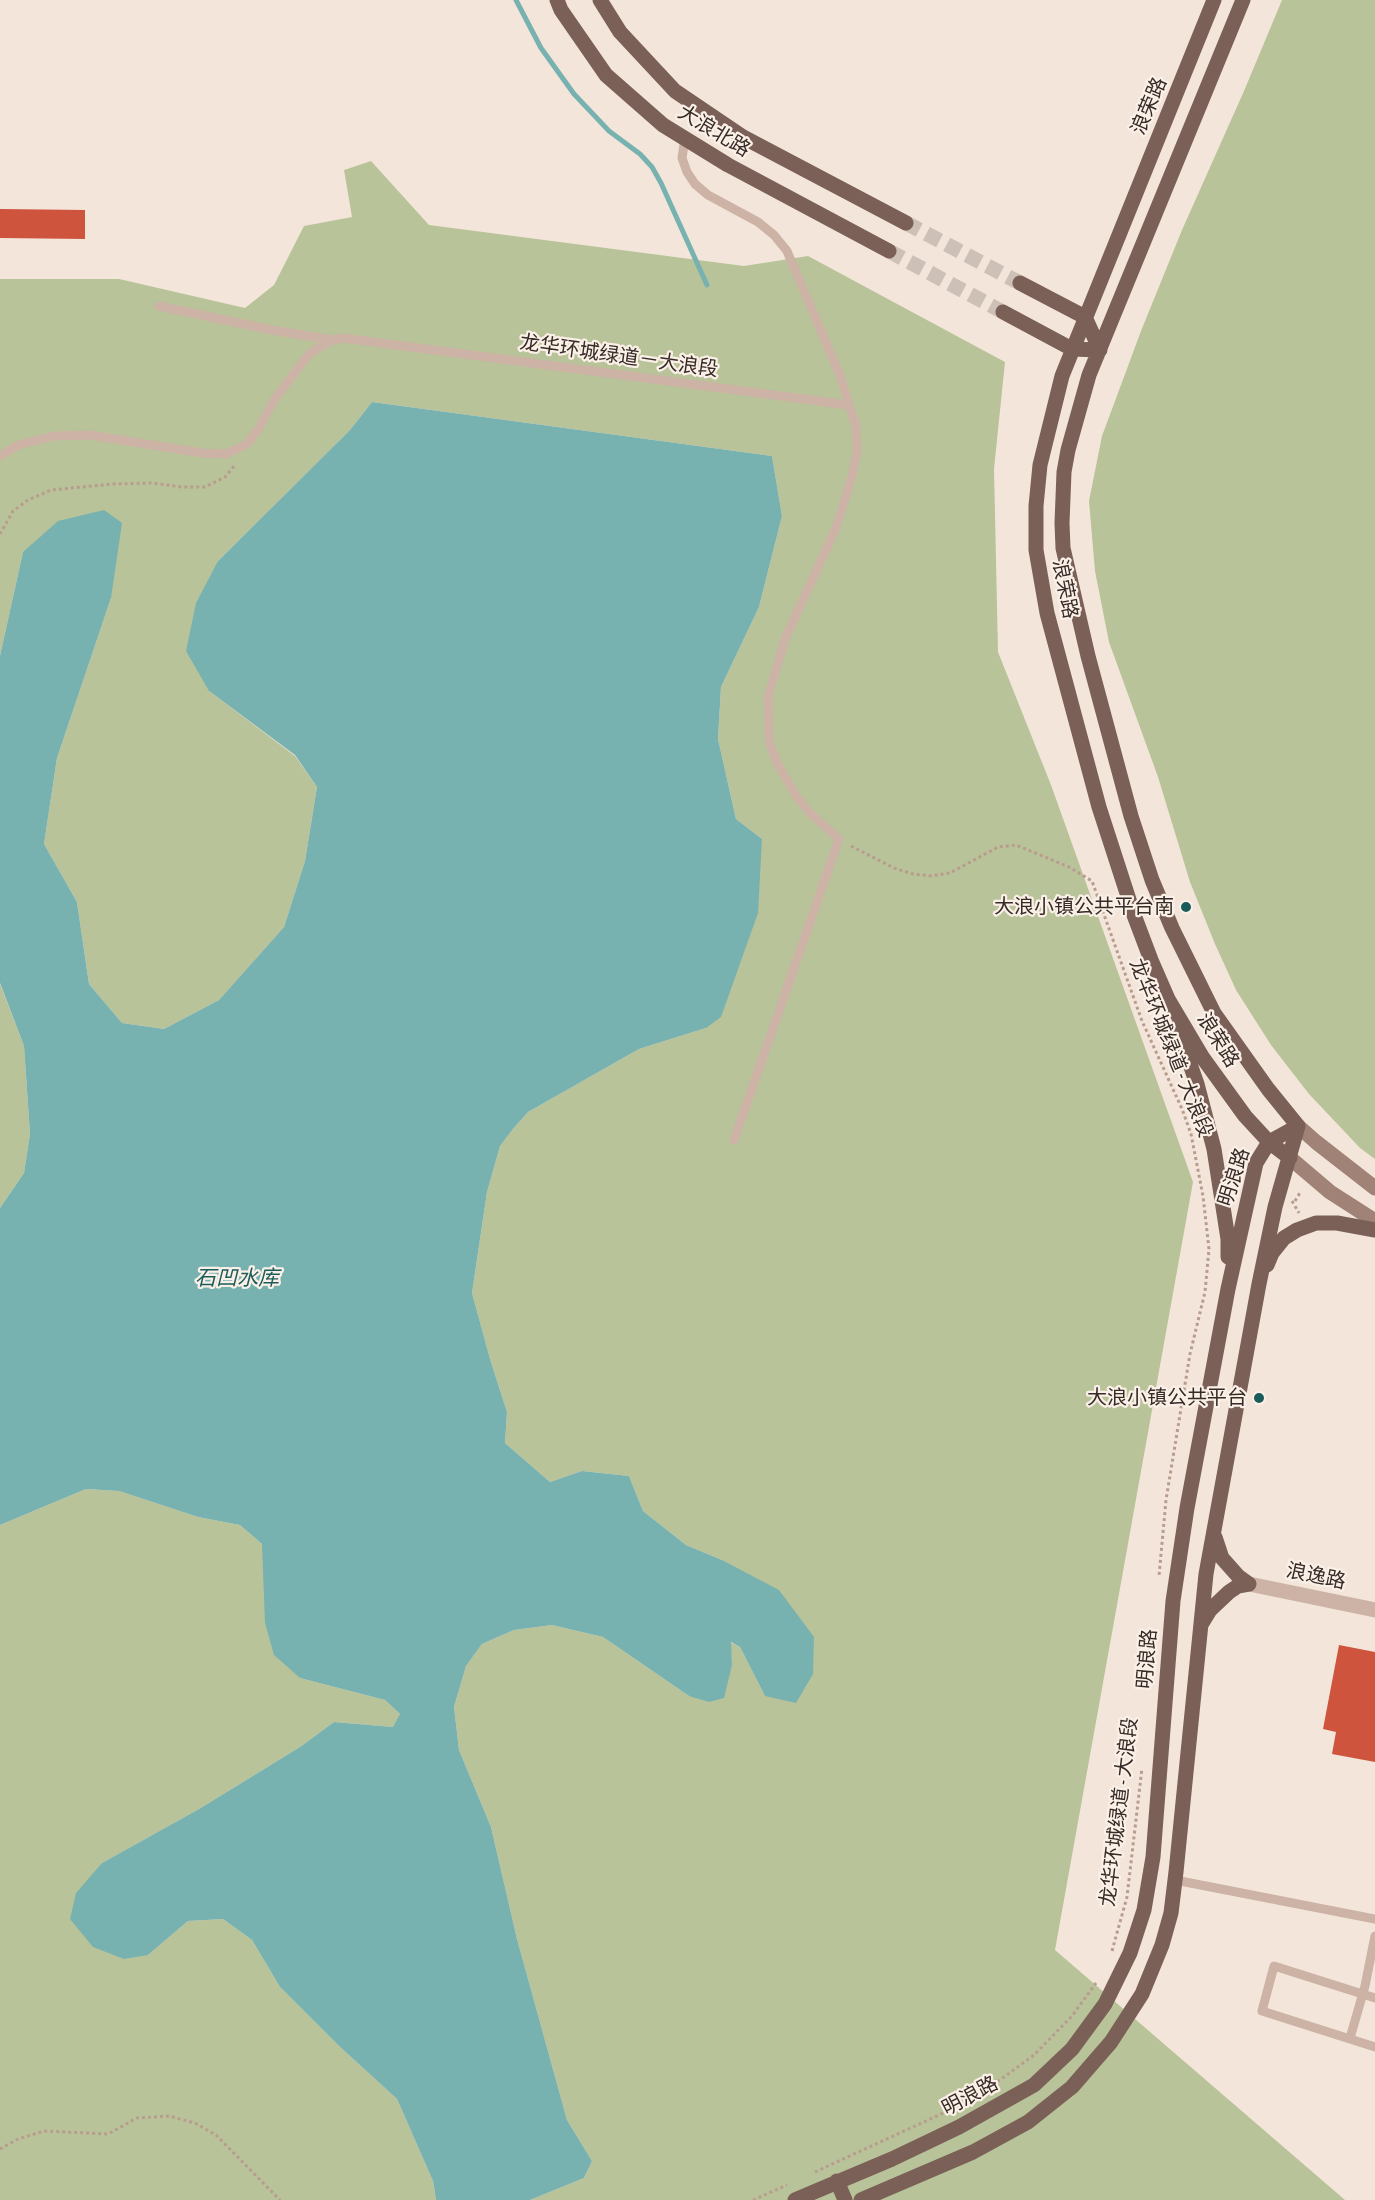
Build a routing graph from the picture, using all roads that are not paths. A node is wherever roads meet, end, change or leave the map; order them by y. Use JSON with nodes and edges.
{"nodes":[{"id":1,"x":557,"y":0,"type":"edge"},
{"id":2,"x":600,"y":0,"type":"edge"},
{"id":3,"x":1214,"y":0,"type":"edge"},
{"id":4,"x":1243,"y":0,"type":"edge"},
{"id":5,"x":685,"y":138,"type":"junction"},
{"id":6,"x":906,"y":223,"type":"tunnel mouth"},
{"id":7,"x":889,"y":251,"type":"tunnel mouth"},
{"id":8,"x":1020,"y":283,"type":"tunnel mouth"},
{"id":9,"x":159,"y":306,"type":"dead end"},
{"id":10,"x":1004,"y":312,"type":"tunnel mouth"},
{"id":11,"x":1085,"y":317,"type":"junction"},
{"id":12,"x":333,"y":339,"type":"junction"},
{"id":13,"x":1072,"y":348,"type":"junction"},
{"id":14,"x":1100,"y":350,"type":"junction"},
{"id":15,"x":849,"y":405,"type":"junction"},
{"id":16,"x":0,"y":456,"type":"edge"},
{"id":17,"x":1168,"y":999,"type":"junction"},
{"id":18,"x":1298,"y":1126,"type":"junction"},
{"id":19,"x":734,"y":1140,"type":"dead end"},
{"id":20,"x":1269,"y":1142,"type":"junction"},
{"id":21,"x":1290,"y":1158,"type":"junction"},
{"id":22,"x":1375,"y":1188,"type":"edge"},
{"id":23,"x":1375,"y":1221,"type":"edge"},
{"id":24,"x":1375,"y":1230,"type":"edge"},
{"id":25,"x":1259,"y":1284,"type":"junction"},
{"id":26,"x":1228,"y":1289,"type":"junction"},
{"id":27,"x":1214,"y":1530,"type":"junction"},
{"id":28,"x":1249,"y":1584,"type":"junction"},
{"id":29,"x":1375,"y":1610,"type":"edge"},
{"id":30,"x":1200,"y":1626,"type":"junction"},
{"id":31,"x":1175,"y":1880,"type":"junction"},
{"id":32,"x":1375,"y":1919,"type":"edge"},
{"id":33,"x":1375,"y":1936,"type":"edge"},
{"id":34,"x":1363,"y":1994,"type":"junction"},
{"id":35,"x":1375,"y":1998,"type":"edge"},
{"id":36,"x":1350,"y":2038,"type":"junction"},
{"id":37,"x":1375,"y":2047,"type":"edge"},
{"id":38,"x":880,"y":2164,"type":"junction"},
{"id":39,"x":837,"y":2181,"type":"junction"},
{"id":40,"x":889,"y":2189,"type":"junction"},
{"id":41,"x":795,"y":2200,"type":"edge"},
{"id":42,"x":845,"y":2200,"type":"edge"},
{"id":43,"x":861,"y":2200,"type":"edge"}],
"edges":[{"from":1,"to":5,"type":"main road","name":"大浪北路"},
{"from":2,"to":6,"type":"main road","name":"大浪北路"},
{"from":3,"to":11,"type":"main road","name":"浪荣路"},
{"from":4,"to":14,"type":"main road","name":"浪荣路"},
{"from":5,"to":7,"type":"main road","name":"大浪北路"},
{"from":5,"to":15,"type":"lane"},
{"from":8,"to":11,"type":"main road"},
{"from":9,"to":12,"type":"lane","name":"龙华环城绿道－大浪段"},
{"from":10,"to":13,"type":"main road"},
{"from":11,"to":13,"type":"main road","name":"浪荣路"},
{"from":11,"to":14,"type":"main road"},
{"from":12,"to":15,"type":"lane","name":"龙华环城绿道－大浪段"},
{"from":12,"to":16,"type":"lane"},
{"from":13,"to":14,"type":"main road"},
{"from":13,"to":17,"type":"main road","name":"浪荣路"},
{"from":14,"to":18,"type":"main road","name":"浪荣路"},
{"from":15,"to":19,"type":"lane"},
{"from":17,"to":20,"type":"main road","name":"浪荣路"},
{"from":17,"to":26,"type":"main road"},
{"from":18,"to":20,"type":"main road","name":"明浪路"},
{"from":18,"to":21,"type":"main road"},
{"from":18,"to":22,"type":"main road"},
{"from":20,"to":21,"type":"main road","name":"浪荣路"},
{"from":20,"to":26,"type":"main road","name":"明浪路"},
{"from":21,"to":23,"type":"main road"},
{"from":21,"to":25,"type":"main road"},
{"from":24,"to":25,"type":"main road"},
{"from":25,"to":27,"type":"main road"},
{"from":26,"to":38,"type":"main road","name":"明浪路"},
{"from":27,"to":28,"type":"main road"},
{"from":27,"to":30,"type":"main road"},
{"from":28,"to":29,"type":"street","name":"浪逸路"},
{"from":28,"to":30,"type":"main road"},
{"from":30,"to":31,"type":"main road"},
{"from":31,"to":32,"type":"lane"},
{"from":31,"to":40,"type":"main road"},
{"from":33,"to":34,"type":"lane"},
{"from":34,"to":35,"type":"lane"},
{"from":34,"to":36,"type":"lane"},
{"from":34,"to":36,"type":"lane"},
{"from":36,"to":37,"type":"lane"},
{"from":38,"to":39,"type":"main road","name":"明浪路"},
{"from":38,"to":40,"type":"main road"},
{"from":39,"to":41,"type":"main road","name":"明浪路"},
{"from":39,"to":42,"type":"main road"},
{"from":40,"to":43,"type":"main road"}]}
